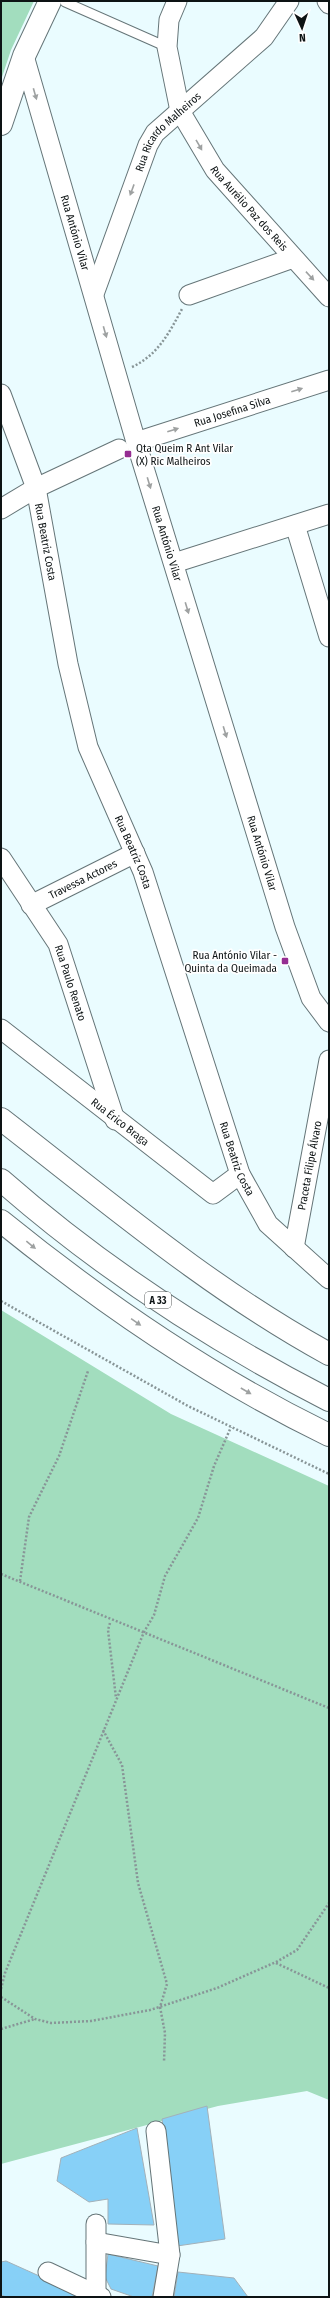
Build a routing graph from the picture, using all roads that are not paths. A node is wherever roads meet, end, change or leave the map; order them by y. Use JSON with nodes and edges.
{"nodes":[{"id":1,"x":58,"y":1,"type":"edge"},
{"id":2,"x":178,"y":1,"type":"edge"},
{"id":3,"x":289,"y":1,"type":"edge"},
{"id":4,"x":327,"y":1,"type":"edge"},
{"id":5,"x":329,"y":4,"type":"edge"},
{"id":6,"x":167,"y":47,"type":"junction"},
{"id":7,"x":24,"y":56,"type":"junction"},
{"id":8,"x":180,"y":111,"type":"junction"},
{"id":9,"x":1,"y":124,"type":"edge"},
{"id":10,"x":293,"y":258,"type":"junction"},
{"id":11,"x":94,"y":294,"type":"junction"},
{"id":12,"x":189,"y":295,"type":"road end"},
{"id":13,"x":329,"y":297,"type":"edge"},
{"id":14,"x":329,"y":380,"type":"edge"},
{"id":15,"x":1,"y":394,"type":"edge"},
{"id":16,"x":128,"y":445,"type":"junction"},
{"id":17,"x":36,"y":488,"type":"junction"},
{"id":18,"x":1,"y":509,"type":"edge"},
{"id":19,"x":329,"y":514,"type":"edge"},
{"id":20,"x":295,"y":525,"type":"junction"},
{"id":21,"x":174,"y":564,"type":"junction"},
{"id":22,"x":329,"y":637,"type":"edge"},
{"id":23,"x":135,"y":853,"type":"junction"},
{"id":24,"x":1,"y":858,"type":"edge"},
{"id":25,"x":31,"y":905,"type":"junction"},
{"id":26,"x":329,"y":1022,"type":"edge"},
{"id":27,"x":1,"y":1029,"type":"edge"},
{"id":28,"x":329,"y":1060,"type":"edge"},
{"id":29,"x":1,"y":1118,"type":"edge"},
{"id":30,"x":116,"y":1120,"type":"junction"},
{"id":31,"x":240,"y":1174,"type":"junction"},
{"id":32,"x":1,"y":1180,"type":"edge"},
{"id":33,"x":1,"y":1221,"type":"edge"},
{"id":34,"x":294,"y":1248,"type":"junction"},
{"id":35,"x":329,"y":1279,"type":"edge"},
{"id":36,"x":329,"y":1354,"type":"edge"},
{"id":37,"x":329,"y":1386,"type":"edge"},
{"id":38,"x":329,"y":1400,"type":"edge"},
{"id":39,"x":329,"y":1435,"type":"edge"},
{"id":40,"x":156,"y":2131,"type":"dead end"},
{"id":41,"x":170,"y":2255,"type":"junction"},
{"id":42,"x":48,"y":2272,"type":"dead end"},
{"id":43,"x":99,"y":2296,"type":"edge"},
{"id":44,"x":163,"y":2297,"type":"edge"}],
"edges":[{"from":1,"to":6,"type":"lane"},
{"from":1,"to":7,"type":"main road"},
{"from":2,"to":6,"type":"street","name":"Rua Aurélio Paz dos Reis"},
{"from":3,"to":8,"type":"street","name":"Rua Ricardo Malheiros"},
{"from":4,"to":5,"type":"street"},
{"from":6,"to":8,"type":"street","name":"Rua Aurélio Paz dos Reis"},
{"from":7,"to":9,"type":"main road"},
{"from":7,"to":11,"type":"street","name":"Rua António Vilar","one_way":true},
{"from":8,"to":10,"type":"street","name":"Rua Aurélio Paz dos Reis","one_way":true},
{"from":8,"to":11,"type":"street","name":"Rua Ricardo Malheiros","one_way":true},
{"from":10,"to":12,"type":"street"},
{"from":10,"to":13,"type":"street","name":"Rua Aurélio Paz dos Reis","one_way":true},
{"from":11,"to":16,"type":"street","name":"Rua António Vilar","one_way":true},
{"from":16,"to":14,"type":"street","name":"Rua Josefina Silva","one_way":true},
{"from":15,"to":17,"type":"street","name":"Rua Beatriz Costa"},
{"from":16,"to":17,"type":"street","name":"Rua Josefina Silva"},
{"from":16,"to":21,"type":"street","name":"Rua António Vilar","one_way":true},
{"from":17,"to":18,"type":"street","name":"Rua Josefina Silva"},
{"from":17,"to":23,"type":"street","name":"Rua Beatriz Costa"},
{"from":19,"to":20,"type":"street"},
{"from":20,"to":21,"type":"street"},
{"from":20,"to":22,"type":"street"},
{"from":21,"to":26,"type":"street","name":"Rua António Vilar","one_way":true},
{"from":23,"to":25,"type":"street","name":"Travessa Actores"},
{"from":23,"to":31,"type":"street","name":"Rua Beatriz Costa"},
{"from":24,"to":25,"type":"street","name":"Rua Paulo Renato"},
{"from":25,"to":30,"type":"street","name":"Rua Paulo Renato"},
{"from":27,"to":30,"type":"street","name":"Rua Érico Braga"},
{"from":28,"to":34,"type":"street","name":"Praceta Filipe Álvaro"},
{"from":29,"to":36,"type":"main road"},
{"from":30,"to":31,"type":"street","name":"Rua Érico Braga"},
{"from":31,"to":34,"type":"street","name":"Rua Beatriz Costa"},
{"from":32,"to":37,"type":"main road"},
{"from":32,"to":38,"type":"main road","number":"A 33"},
{"from":33,"to":39,"type":"main road","number":"A 33","one_way":true},
{"from":34,"to":35,"type":"street","name":"Rua Beatriz Costa"},
{"from":40,"to":41,"type":"street"},
{"from":41,"to":43,"type":"street"},
{"from":41,"to":44,"type":"street"},
{"from":42,"to":43,"type":"street"}]}
